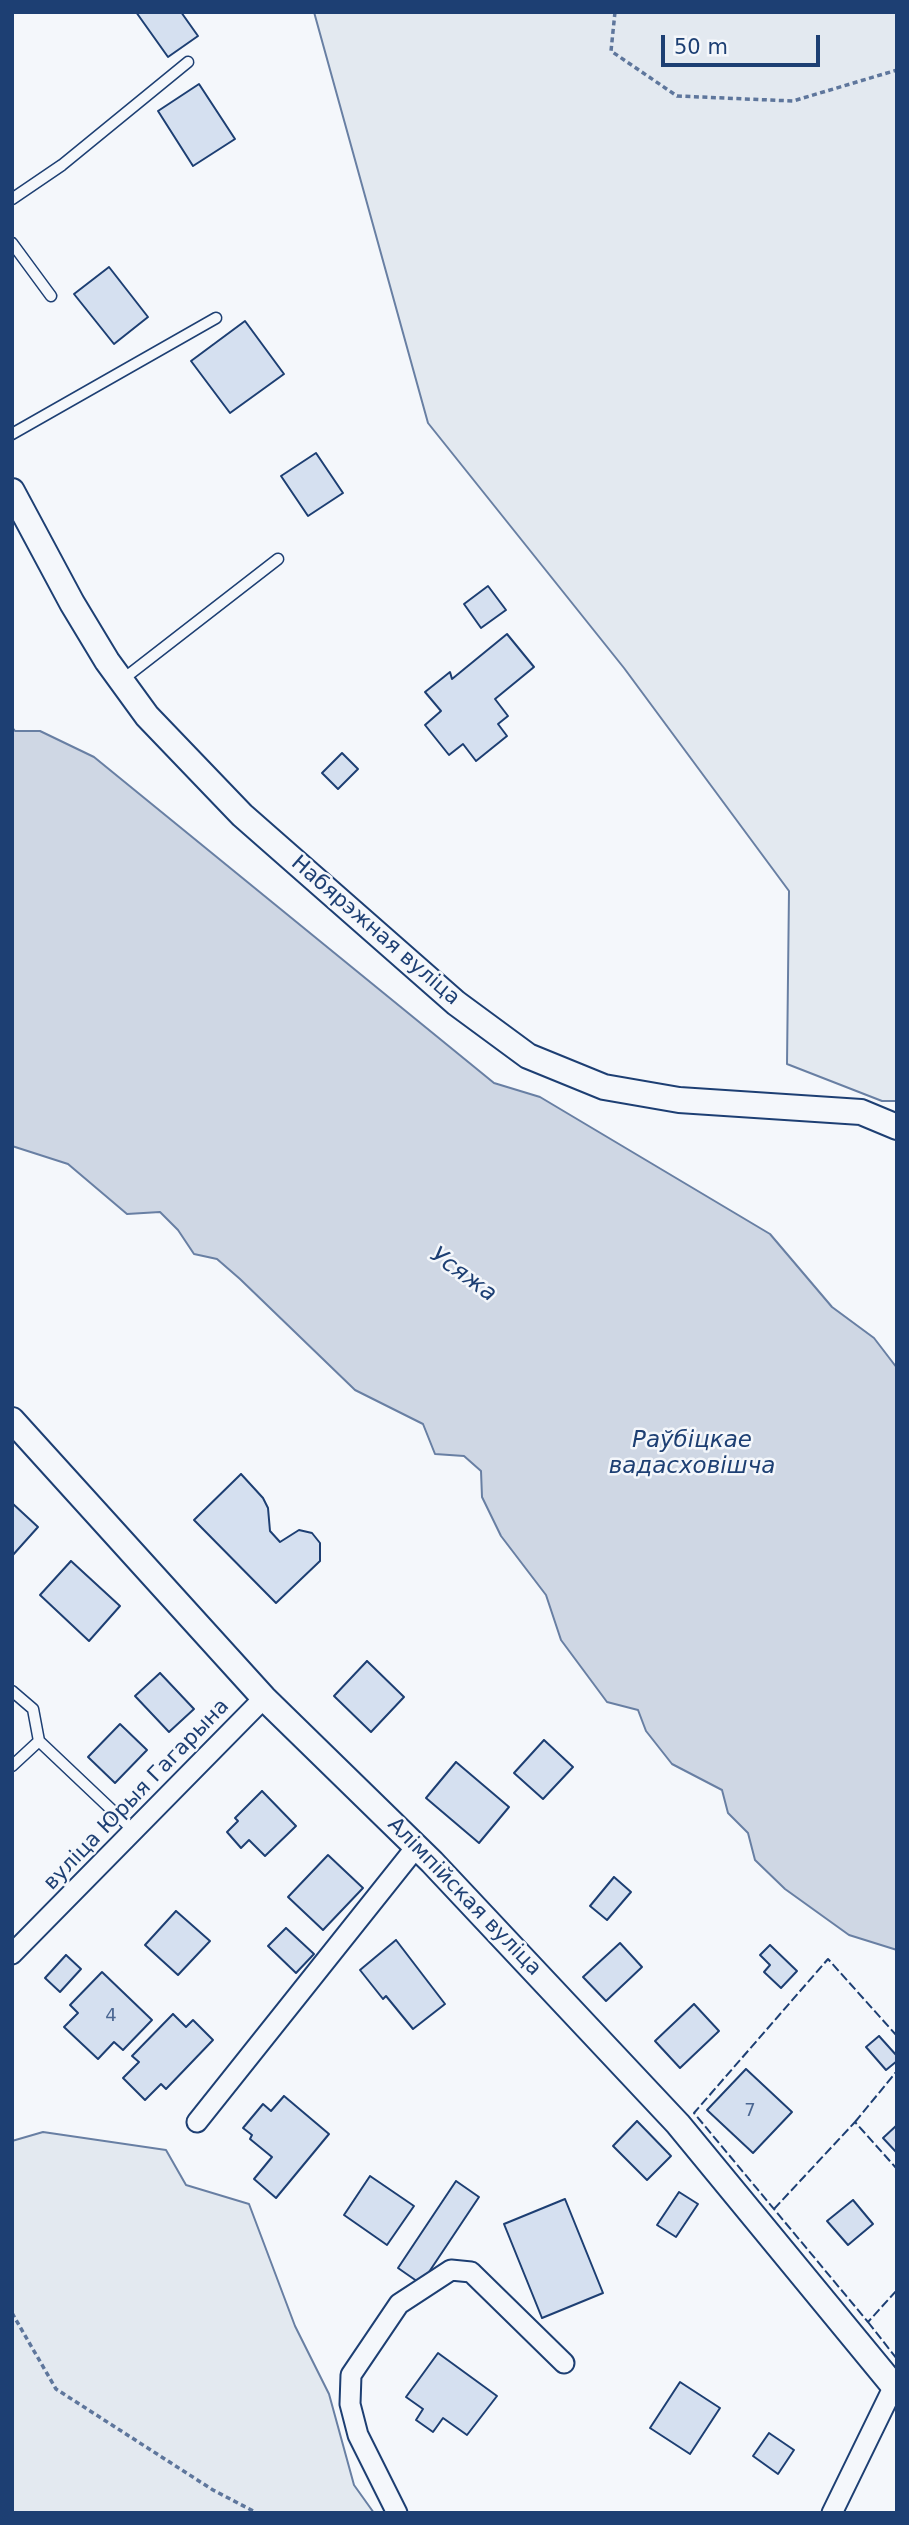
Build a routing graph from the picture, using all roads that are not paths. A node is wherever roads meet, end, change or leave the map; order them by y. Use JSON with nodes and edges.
{"nodes":[{"id":1,"x":188,"y":62,"type":"dead end"},
{"id":2,"x":12,"y":199,"type":"edge"},
{"id":3,"x":12,"y":243,"type":"edge"},
{"id":4,"x":51,"y":296,"type":"dead end"},
{"id":5,"x":216,"y":318,"type":"dead end"},
{"id":6,"x":12,"y":434,"type":"edge"},
{"id":7,"x":12,"y":491,"type":"edge"},
{"id":8,"x":278,"y":559,"type":"dead end"},
{"id":9,"x":121,"y":681,"type":"junction"},
{"id":10,"x":897,"y":1127,"type":"edge"},
{"id":11,"x":12,"y":1420,"type":"edge"},
{"id":12,"x":12,"y":1690,"type":"edge"},
{"id":13,"x":264,"y":1698,"type":"junction"},
{"id":14,"x":39,"y":1741,"type":"junction"},
{"id":15,"x":12,"y":1766,"type":"edge"},
{"id":16,"x":135,"y":1831,"type":"junction"},
{"id":17,"x":416,"y":1846,"type":"junction"},
{"id":18,"x":12,"y":1954,"type":"edge"},
{"id":19,"x":197,"y":2122,"type":"dead end"},
{"id":20,"x":564,"y":2363,"type":"dead end"},
{"id":21,"x":895,"y":2388,"type":"edge"},
{"id":22,"x":397,"y":2513,"type":"edge"},
{"id":23,"x":832,"y":2513,"type":"edge"}],
"edges":[{"from":1,"to":2,"type":"lane"},
{"from":3,"to":4,"type":"lane"},
{"from":5,"to":6,"type":"lane"},
{"from":7,"to":9,"type":"street","name":"Набярэжная вуліца"},
{"from":8,"to":9,"type":"lane"},
{"from":9,"to":10,"type":"street","name":"Набярэжная вуліца"},
{"from":11,"to":13,"type":"street","name":"Алімпійская вуліца"},
{"from":12,"to":14,"type":"lane"},
{"from":13,"to":16,"type":"street","name":"вуліца Юрыя Гагарына"},
{"from":13,"to":17,"type":"street","name":"Алімпійская вуліца"},
{"from":14,"to":15,"type":"lane"},
{"from":14,"to":16,"type":"lane"},
{"from":16,"to":18,"type":"street","name":"вуліца Юрыя Гагарына"},
{"from":17,"to":19,"type":"street"},
{"from":17,"to":21,"type":"street","name":"Алімпійская вуліца"},
{"from":20,"to":22,"type":"street"},
{"from":21,"to":23,"type":"street"}]}
